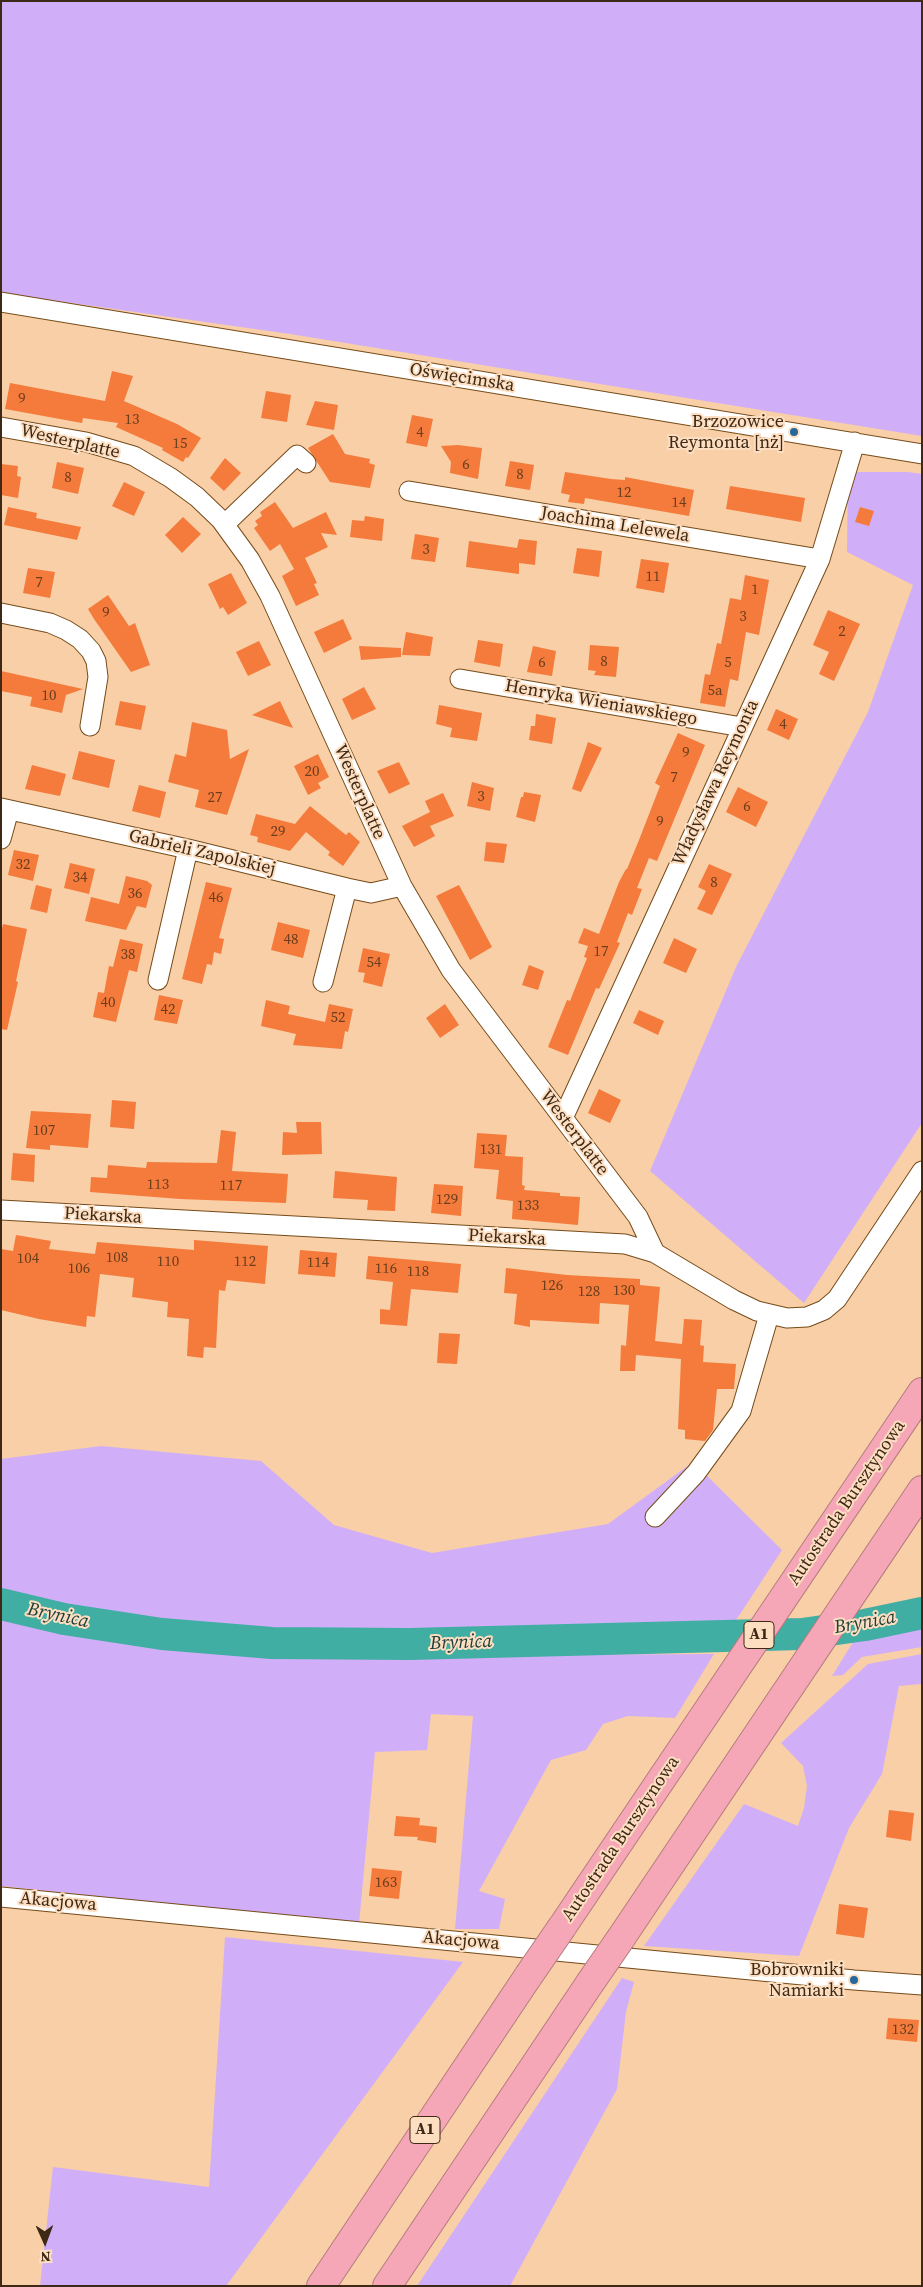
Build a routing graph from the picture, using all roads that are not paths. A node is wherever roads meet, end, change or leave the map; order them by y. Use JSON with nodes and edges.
{"nodes":[{"id":1,"x":1,"y":302,"type":"edge"},
{"id":2,"x":1,"y":427,"type":"edge"},
{"id":3,"x":854,"y":442,"type":"junction"},
{"id":4,"x":922,"y":454,"type":"edge"},
{"id":5,"x":306,"y":463,"type":"dead end"},
{"id":6,"x":409,"y":491,"type":"dead end"},
{"id":7,"x":225,"y":524,"type":"junction"},
{"id":8,"x":820,"y":559,"type":"junction"},
{"id":9,"x":1,"y":613,"type":"edge"},
{"id":10,"x":460,"y":679,"type":"dead end"},
{"id":11,"x":90,"y":726,"type":"dead end"},
{"id":12,"x":742,"y":727,"type":"junction"},
{"id":13,"x":5,"y":809,"type":"edge"},
{"id":14,"x":1,"y":839,"type":"edge"},
{"id":15,"x":188,"y":848,"type":"junction"},
{"id":16,"x":402,"y":886,"type":"junction"},
{"id":17,"x":347,"y":888,"type":"junction"},
{"id":18,"x":158,"y":980,"type":"dead end"},
{"id":19,"x":323,"y":982,"type":"dead end"},
{"id":20,"x":562,"y":1118,"type":"junction"},
{"id":21,"x":922,"y":1171,"type":"edge"},
{"id":22,"x":1,"y":1210,"type":"edge"},
{"id":23,"x":655,"y":1253,"type":"junction"},
{"id":24,"x":769,"y":1315,"type":"junction"},
{"id":25,"x":922,"y":1392,"type":"edge"},
{"id":26,"x":922,"y":1490,"type":"edge"},
{"id":27,"x":655,"y":1517,"type":"dead end"},
{"id":28,"x":1,"y":1897,"type":"edge"},
{"id":29,"x":922,"y":1985,"type":"edge"},
{"id":30,"x":321,"y":2286,"type":"edge"},
{"id":31,"x":387,"y":2286,"type":"edge"}],
"edges":[{"from":1,"to":3,"type":"street","name":"Oświęcimska"},
{"from":2,"to":7,"type":"street","name":"Westerplatte"},
{"from":3,"to":4,"type":"street","name":"Oświęcimska"},
{"from":3,"to":8,"type":"street","name":"Władysława Reymonta"},
{"from":5,"to":7,"type":"street"},
{"from":6,"to":8,"type":"street","name":"Joachima Lelewela"},
{"from":7,"to":16,"type":"street","name":"Westerplatte"},
{"from":8,"to":12,"type":"street","name":"Władysława Reymonta"},
{"from":9,"to":11,"type":"street"},
{"from":10,"to":12,"type":"street","name":"Henryka Wieniawskiego"},
{"from":12,"to":20,"type":"street","name":"Władysława Reymonta"},
{"from":13,"to":14,"type":"street"},
{"from":13,"to":15,"type":"street","name":"Gabrieli Zapolskiej"},
{"from":15,"to":17,"type":"street","name":"Gabrieli Zapolskiej"},
{"from":15,"to":18,"type":"street"},
{"from":16,"to":17,"type":"street","name":"Gabrieli Zapolskiej"},
{"from":16,"to":20,"type":"street","name":"Westerplatte"},
{"from":17,"to":19,"type":"street"},
{"from":20,"to":23,"type":"street","name":"Westerplatte"},
{"from":21,"to":24,"type":"street","name":"Piekarska"},
{"from":22,"to":23,"type":"street","name":"Piekarska"},
{"from":23,"to":24,"type":"street","name":"Piekarska"},
{"from":24,"to":27,"type":"street"},
{"from":25,"to":30,"type":"highway","name":"Autostrada Bursztynowa","number":"A1","bridge":true},
{"from":26,"to":31,"type":"highway","bridge":true},
{"from":28,"to":29,"type":"street","name":"Akacjowa"}]}
